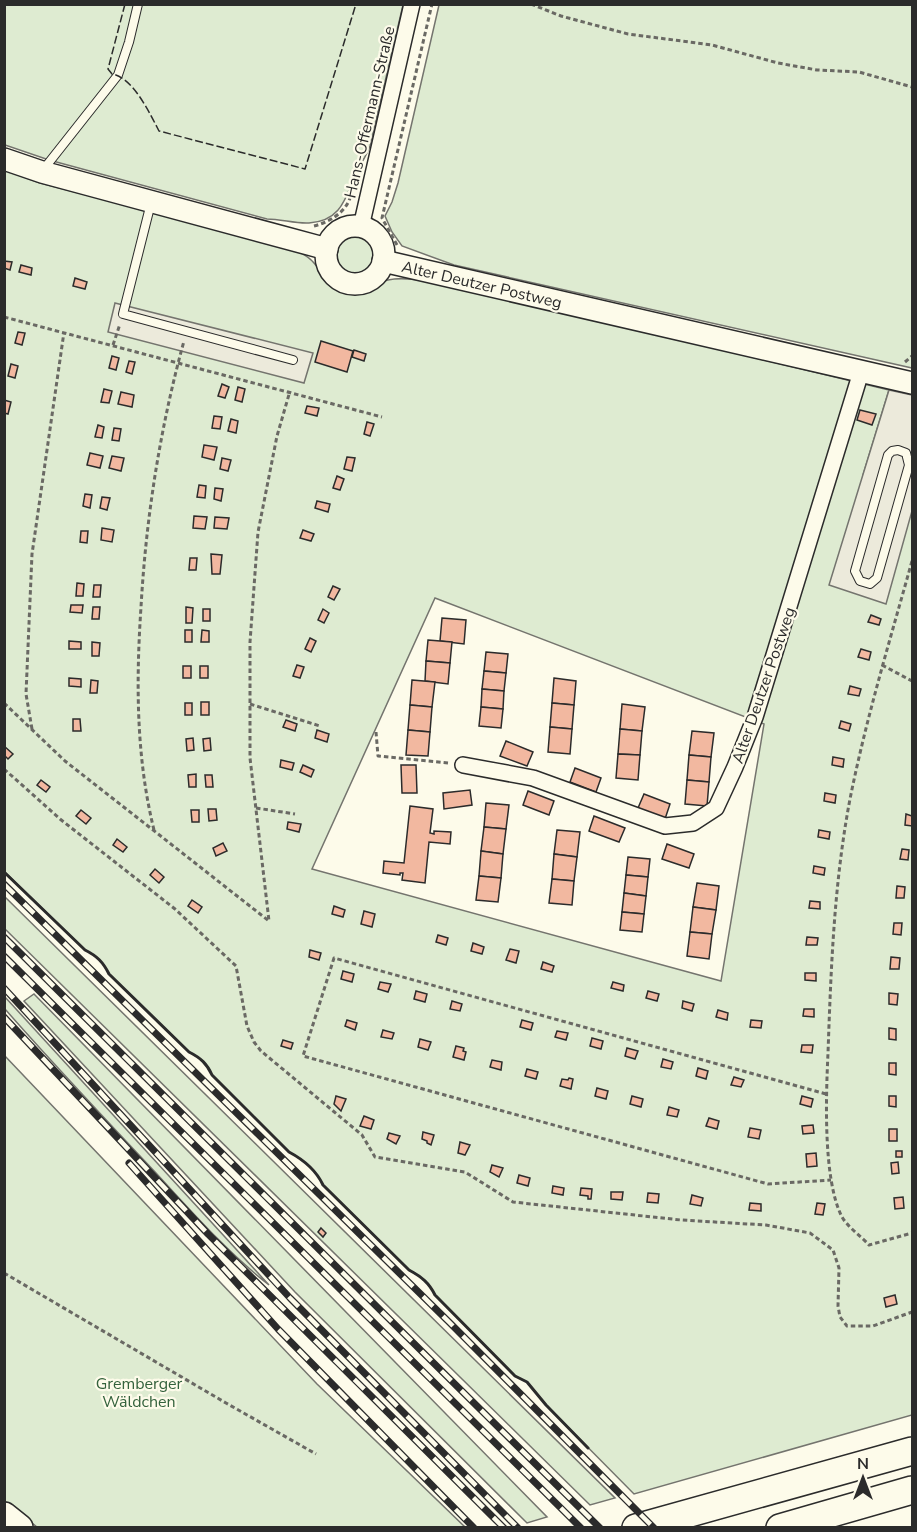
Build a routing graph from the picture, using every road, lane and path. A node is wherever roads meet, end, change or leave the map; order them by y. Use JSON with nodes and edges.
{"nodes":[{"id":1,"x":138,"y":4,"type":"edge"},
{"id":2,"x":412,"y":4,"type":"edge"},
{"id":3,"x":432,"y":4,"type":"edge"},
{"id":4,"x":531,"y":4,"type":"edge"},
{"id":5,"x":912,"y":87,"type":"edge"},
{"id":6,"x":4,"y":159,"type":"edge"},
{"id":7,"x":42,"y":172,"type":"junction"},
{"id":8,"x":151,"y":201,"type":"junction"},
{"id":9,"x":387,"y":201,"type":"dead end"},
{"id":10,"x":361,"y":227,"type":"junction"},
{"id":11,"x":327,"y":249,"type":"junction"},
{"id":12,"x":383,"y":261,"type":"junction"},
{"id":13,"x":123,"y":314,"type":"junction"},
{"id":14,"x":4,"y":317,"type":"edge"},
{"id":15,"x":187,"y":331,"type":"junction"},
{"id":16,"x":64,"y":332,"type":"junction"},
{"id":17,"x":113,"y":345,"type":"junction"},
{"id":18,"x":293,"y":360,"type":"dead end"},
{"id":19,"x":178,"y":362,"type":"junction"},
{"id":20,"x":861,"y":372,"type":"junction"},
{"id":21,"x":912,"y":383,"type":"edge"},
{"id":22,"x":290,"y":391,"type":"junction"},
{"id":23,"x":382,"y":417,"type":"dead end"},
{"id":24,"x":911,"y":465,"type":"edge"},
{"id":25,"x":912,"y":561,"type":"edge"},
{"id":26,"x":882,"y":665,"type":"junction"},
{"id":27,"x":912,"y":681,"type":"edge"},
{"id":28,"x":4,"y":703,"type":"edge"},
{"id":29,"x":250,"y":704,"type":"junction"},
{"id":30,"x":320,"y":726,"type":"dead end"},
{"id":31,"x":32,"y":729,"type":"junction"},
{"id":32,"x":376,"y":732,"type":"dead end"},
{"id":33,"x":463,"y":765,"type":"joint"},
{"id":34,"x":4,"y":769,"type":"edge"},
{"id":35,"x":256,"y":808,"type":"junction"},
{"id":36,"x":295,"y":814,"type":"dead end"},
{"id":37,"x":154,"y":832,"type":"junction"},
{"id":38,"x":826,"y":1094,"type":"junction"},
{"id":39,"x":831,"y":1180,"type":"junction"},
{"id":40,"x":912,"y":1233,"type":"edge"},
{"id":41,"x":4,"y":1273,"type":"edge"},
{"id":42,"x":912,"y":1312,"type":"edge"},
{"id":43,"x":912,"y":1451,"type":"edge"},
{"id":44,"x":316,"y":1454,"type":"dead end"},
{"id":45,"x":912,"y":1490,"type":"edge"},
{"id":46,"x":4,"y":1516,"type":"edge"},
{"id":47,"x":19,"y":1527,"type":"edge"},
{"id":48,"x":636,"y":1527,"type":"edge"},
{"id":49,"x":780,"y":1527,"type":"edge"}],
"edges":[{"from":1,"to":7,"type":"lane"},
{"from":2,"to":10,"type":"street","name":"Hans-Offermann-Straße"},
{"from":3,"to":9,"type":"path"},
{"from":4,"to":5,"type":"path"},
{"from":6,"to":7,"type":"street"},
{"from":7,"to":8,"type":"street"},
{"from":8,"to":11,"type":"street"},
{"from":8,"to":13,"type":"lane"},
{"from":10,"to":11,"type":"street"},
{"from":10,"to":12,"type":"street","name":"Alter Deutzer Postweg"},
{"from":11,"to":12,"type":"street","name":"Alter Deutzer Postweg"},
{"from":12,"to":20,"type":"street","name":"Alter Deutzer Postweg"},
{"from":13,"to":15,"type":"lane"},
{"from":13,"to":17,"type":"path"},
{"from":14,"to":16,"type":"path"},
{"from":15,"to":18,"type":"lane"},
{"from":15,"to":19,"type":"path"},
{"from":16,"to":17,"type":"path"},
{"from":16,"to":31,"type":"path"},
{"from":17,"to":19,"type":"path"},
{"from":19,"to":22,"type":"path"},
{"from":19,"to":37,"type":"path"},
{"from":20,"to":21,"type":"street","name":"Alter Deutzer Postweg"},
{"from":20,"to":33,"type":"street","name":"Alter Deutzer Postweg"},
{"from":22,"to":23,"type":"path"},
{"from":22,"to":29,"type":"path"},
{"from":24,"to":24,"type":"lane"},
{"from":25,"to":26,"type":"path"},
{"from":26,"to":27,"type":"path"},
{"from":26,"to":38,"type":"path"},
{"from":28,"to":31,"type":"path"},
{"from":29,"to":30,"type":"path"},
{"from":29,"to":35,"type":"path"},
{"from":31,"to":37,"type":"path"},
{"from":32,"to":33,"type":"path"},
{"from":34,"to":42,"type":"path"},
{"from":35,"to":36,"type":"path"},
{"from":35,"to":37,"type":"path"},
{"from":38,"to":39,"type":"path"},
{"from":38,"to":39,"type":"path"},
{"from":39,"to":40,"type":"path"},
{"from":41,"to":44,"type":"path"},
{"from":43,"to":48,"type":"highway"},
{"from":45,"to":49,"type":"highway"},
{"from":46,"to":47,"type":"highway"}]}
